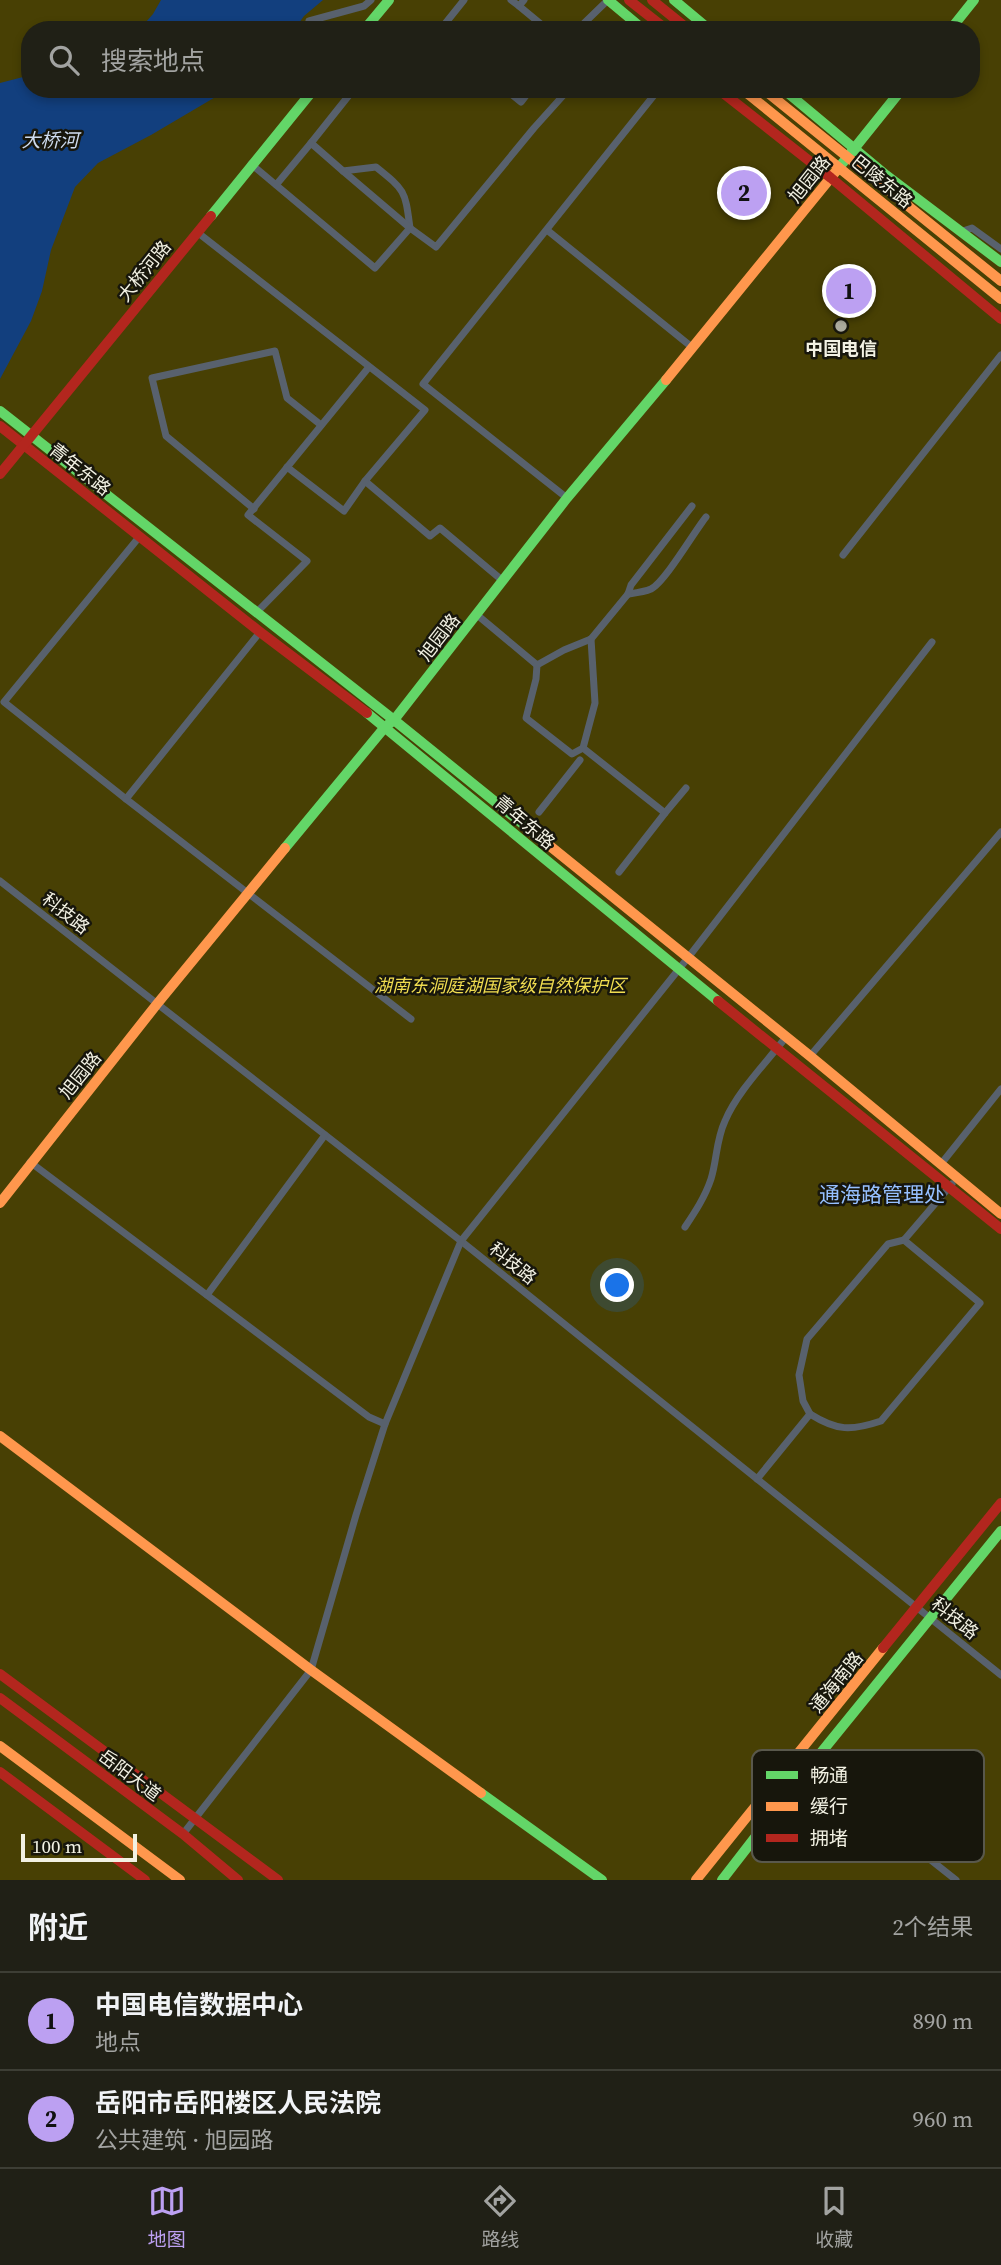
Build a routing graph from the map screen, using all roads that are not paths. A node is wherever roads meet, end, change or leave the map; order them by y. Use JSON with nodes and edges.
{"nodes":[{"id":1,"x":371,"y":0,"type":"edge"},
{"id":2,"x":389,"y":0,"type":"edge"},
{"id":3,"x":464,"y":0,"type":"edge"},
{"id":4,"x":511,"y":0,"type":"edge"},
{"id":5,"x":608,"y":0,"type":"edge"},
{"id":6,"x":629,"y":0,"type":"edge"},
{"id":7,"x":652,"y":0,"type":"edge"},
{"id":8,"x":674,"y":0,"type":"edge"},
{"id":9,"x":974,"y":0,"type":"edge"},
{"id":10,"x":521,"y":3,"type":"edge"},
{"id":11,"x":309,"y":21,"type":"dead end"},
{"id":12,"x":372,"y":21,"type":"edge"},
{"id":13,"x":447,"y":21,"type":"edge"},
{"id":14,"x":539,"y":21,"type":"edge"},
{"id":15,"x":586,"y":21,"type":"edge"},
{"id":16,"x":633,"y":21,"type":"edge"},
{"id":17,"x":656,"y":21,"type":"edge"},
{"id":18,"x":678,"y":21,"type":"edge"},
{"id":19,"x":699,"y":21,"type":"edge"},
{"id":20,"x":957,"y":21,"type":"edge"},
{"id":21,"x":306,"y":98,"type":"edge"},
{"id":22,"x":347,"y":98,"type":"edge"},
{"id":23,"x":561,"y":98,"type":"edge"},
{"id":24,"x":652,"y":98,"type":"edge"},
{"id":25,"x":729,"y":98,"type":"edge"},
{"id":26,"x":753,"y":98,"type":"edge"},
{"id":27,"x":774,"y":98,"type":"edge"},
{"id":28,"x":794,"y":98,"type":"edge"},
{"id":29,"x":895,"y":98,"type":"edge"},
{"id":30,"x":311,"y":143,"type":"junction"},
{"id":31,"x":855,"y":148,"type":"junction"},
{"id":32,"x":847,"y":157,"type":"junction"},
{"id":33,"x":251,"y":164,"type":"junction"},
{"id":34,"x":839,"y":167,"type":"junction"},
{"id":35,"x":343,"y":171,"type":"junction"},
{"id":36,"x":831,"y":178,"type":"junction"},
{"id":37,"x":276,"y":185,"type":"junction"},
{"id":38,"x":410,"y":228,"type":"junction"},
{"id":39,"x":547,"y":230,"type":"junction"},
{"id":40,"x":197,"y":232,"type":"junction"},
{"id":41,"x":959,"y":233,"type":"junction"},
{"id":42,"x":955,"y":244,"type":"junction"},
{"id":43,"x":1001,"y":249,"type":"edge"},
{"id":44,"x":1001,"y":262,"type":"edge"},
{"id":45,"x":1001,"y":281,"type":"edge"},
{"id":46,"x":1001,"y":299,"type":"edge"},
{"id":47,"x":1001,"y":319,"type":"edge"},
{"id":48,"x":693,"y":348,"type":"junction"},
{"id":49,"x":1001,"y":355,"type":"edge"},
{"id":50,"x":369,"y":366,"type":"junction"},
{"id":51,"x":0,"y":411,"type":"edge"},
{"id":52,"x":321,"y":425,"type":"junction"},
{"id":53,"x":0,"y":426,"type":"edge"},
{"id":54,"x":32,"y":435,"type":"junction"},
{"id":55,"x":24,"y":445,"type":"junction"},
{"id":56,"x":287,"y":467,"type":"junction"},
{"id":57,"x":0,"y":474,"type":"edge"},
{"id":58,"x":365,"y":481,"type":"junction"},
{"id":59,"x":567,"y":498,"type":"junction"},
{"id":60,"x":692,"y":506,"type":"dead end"},
{"id":61,"x":254,"y":509,"type":"junction"},
{"id":62,"x":706,"y":517,"type":"dead end"},
{"id":63,"x":682,"y":519,"type":"junction"},
{"id":64,"x":696,"y":530,"type":"junction"},
{"id":65,"x":140,"y":537,"type":"junction"},
{"id":66,"x":843,"y":555,"type":"dead end"},
{"id":67,"x":503,"y":581,"type":"junction"},
{"id":68,"x":628,"y":594,"type":"junction"},
{"id":69,"x":256,"y":613,"type":"junction"},
{"id":70,"x":476,"y":614,"type":"junction"},
{"id":71,"x":260,"y":632,"type":"junction"},
{"id":72,"x":591,"y":639,"type":"junction"},
{"id":73,"x":932,"y":642,"type":"dead end"},
{"id":74,"x":537,"y":665,"type":"junction"},
{"id":75,"x":394,"y":720,"type":"junction"},
{"id":76,"x":385,"y":727,"type":"junction"},
{"id":77,"x":585,"y":749,"type":"junction"},
{"id":78,"x":572,"y":754,"type":"junction"},
{"id":79,"x":580,"y":760,"type":"junction"},
{"id":80,"x":686,"y":788,"type":"dead end"},
{"id":81,"x":126,"y":799,"type":"junction"},
{"id":82,"x":539,"y":812,"type":"dead end"},
{"id":83,"x":665,"y":813,"type":"junction"},
{"id":84,"x":1001,"y":832,"type":"edge"},
{"id":85,"x":620,"y":872,"type":"dead end"},
{"id":86,"x":0,"y":881,"type":"edge"},
{"id":87,"x":247,"y":893,"type":"junction"},
{"id":88,"x":687,"y":959,"type":"junction"},
{"id":89,"x":678,"y":969,"type":"junction"},
{"id":90,"x":157,"y":1004,"type":"junction"},
{"id":91,"x":411,"y":1019,"type":"dead end"},
{"id":92,"x":786,"y":1037,"type":"junction"},
{"id":93,"x":777,"y":1049,"type":"junction"},
{"id":94,"x":810,"y":1056,"type":"junction"},
{"id":95,"x":1001,"y":1089,"type":"edge"},
{"id":96,"x":325,"y":1135,"type":"junction"},
{"id":97,"x":30,"y":1162,"type":"junction"},
{"id":98,"x":941,"y":1164,"type":"junction"},
{"id":99,"x":953,"y":1183,"type":"junction"},
{"id":100,"x":0,"y":1203,"type":"edge"},
{"id":101,"x":1001,"y":1214,"type":"edge"},
{"id":102,"x":685,"y":1227,"type":"dead end"},
{"id":103,"x":1001,"y":1229,"type":"edge"},
{"id":104,"x":904,"y":1240,"type":"junction"},
{"id":105,"x":461,"y":1241,"type":"junction"},
{"id":106,"x":207,"y":1295,"type":"junction"},
{"id":107,"x":810,"y":1414,"type":"junction"},
{"id":108,"x":385,"y":1424,"type":"junction"},
{"id":109,"x":0,"y":1436,"type":"edge"},
{"id":110,"x":757,"y":1479,"type":"junction"},
{"id":111,"x":1001,"y":1503,"type":"edge"},
{"id":112,"x":1001,"y":1531,"type":"edge"},
{"id":113,"x":917,"y":1607,"type":"junction"},
{"id":114,"x":930,"y":1618,"type":"junction"},
{"id":115,"x":311,"y":1670,"type":"junction"},
{"id":116,"x":0,"y":1674,"type":"edge"},
{"id":117,"x":1001,"y":1675,"type":"edge"},
{"id":118,"x":0,"y":1698,"type":"edge"},
{"id":119,"x":0,"y":1746,"type":"edge"},
{"id":120,"x":801,"y":1750,"type":"edge"},
{"id":121,"x":823,"y":1750,"type":"edge"},
{"id":122,"x":0,"y":1772,"type":"edge"},
{"id":123,"x":752,"y":1811,"type":"edge"},
{"id":124,"x":195,"y":1818,"type":"junction"},
{"id":125,"x":183,"y":1834,"type":"junction"},
{"id":126,"x":752,"y":1841,"type":"edge"},
{"id":127,"x":933,"y":1862,"type":"edge"},
{"id":128,"x":169,"y":1876,"type":"edge"},
{"id":129,"x":145,"y":1880,"type":"edge"},
{"id":130,"x":180,"y":1880,"type":"edge"},
{"id":131,"x":238,"y":1880,"type":"edge"},
{"id":132,"x":278,"y":1880,"type":"edge"},
{"id":133,"x":602,"y":1880,"type":"edge"},
{"id":134,"x":696,"y":1880,"type":"edge"},
{"id":135,"x":722,"y":1880,"type":"edge"},
{"id":136,"x":956,"y":1880,"type":"edge"}],
"edges":[{"from":1,"to":11,"type":"street"},
{"from":2,"to":12,"type":"street"},
{"from":3,"to":13,"type":"street"},
{"from":4,"to":10,"type":"street"},
{"from":5,"to":15,"type":"street"},
{"from":5,"to":16,"type":"street"},
{"from":6,"to":17,"type":"street"},
{"from":7,"to":18,"type":"street"},
{"from":8,"to":19,"type":"street"},
{"from":9,"to":20,"type":"street"},
{"from":10,"to":14,"type":"street"},
{"from":21,"to":33,"type":"street","name":"大桥河路"},
{"from":22,"to":30,"type":"street"},
{"from":23,"to":38,"type":"street"},
{"from":24,"to":39,"type":"street"},
{"from":25,"to":36,"type":"street"},
{"from":26,"to":34,"type":"street","name":"巴陵东路"},
{"from":27,"to":32,"type":"street","name":"巴陵东路"},
{"from":28,"to":31,"type":"street"},
{"from":29,"to":31,"type":"street","name":"旭园路"},
{"from":30,"to":35,"type":"street"},
{"from":30,"to":37,"type":"street"},
{"from":31,"to":32,"type":"street","name":"旭园路"},
{"from":31,"to":41,"type":"street"},
{"from":32,"to":34,"type":"street","name":"旭园路"},
{"from":32,"to":42,"type":"street","name":"巴陵东路"},
{"from":33,"to":37,"type":"street"},
{"from":33,"to":40,"type":"street","name":"大桥河路"},
{"from":34,"to":36,"type":"street","name":"旭园路"},
{"from":34,"to":46,"type":"street","name":"巴陵东路"},
{"from":35,"to":38,"type":"street"},
{"from":35,"to":38,"type":"street"},
{"from":36,"to":47,"type":"street"},
{"from":36,"to":48,"type":"street","name":"旭园路"},
{"from":37,"to":38,"type":"street"},
{"from":39,"to":48,"type":"street"},
{"from":39,"to":59,"type":"street"},
{"from":40,"to":50,"type":"street"},
{"from":40,"to":54,"type":"street","name":"大桥河路"},
{"from":41,"to":42,"type":"street"},
{"from":41,"to":43,"type":"street"},
{"from":41,"to":44,"type":"street"},
{"from":42,"to":45,"type":"street","name":"巴陵东路"},
{"from":48,"to":59,"type":"street","name":"旭园路"},
{"from":49,"to":66,"type":"street"},
{"from":50,"to":52,"type":"street"},
{"from":50,"to":58,"type":"street"},
{"from":51,"to":54,"type":"street","name":"青年东路"},
{"from":52,"to":56,"type":"street"},
{"from":52,"to":61,"type":"street"},
{"from":53,"to":55,"type":"street","name":"青年东路"},
{"from":54,"to":55,"type":"street","name":"大桥河路"},
{"from":54,"to":69,"type":"street","name":"青年东路"},
{"from":55,"to":57,"type":"street","name":"大桥河路"},
{"from":55,"to":65,"type":"street","name":"青年东路"},
{"from":56,"to":58,"type":"street"},
{"from":56,"to":61,"type":"street"},
{"from":58,"to":67,"type":"street"},
{"from":59,"to":67,"type":"street","name":"旭园路"},
{"from":60,"to":63,"type":"street"},
{"from":61,"to":69,"type":"street"},
{"from":62,"to":64,"type":"street"},
{"from":63,"to":64,"type":"street"},
{"from":63,"to":68,"type":"street"},
{"from":64,"to":68,"type":"street"},
{"from":65,"to":71,"type":"street","name":"青年东路"},
{"from":65,"to":81,"type":"street"},
{"from":67,"to":70,"type":"street","name":"旭园路"},
{"from":68,"to":72,"type":"street"},
{"from":69,"to":75,"type":"street","name":"青年东路"},
{"from":70,"to":74,"type":"street"},
{"from":70,"to":75,"type":"street","name":"旭园路"},
{"from":71,"to":76,"type":"street","name":"青年东路"},
{"from":71,"to":81,"type":"street"},
{"from":72,"to":74,"type":"street"},
{"from":72,"to":77,"type":"street"},
{"from":73,"to":88,"type":"street"},
{"from":74,"to":78,"type":"street"},
{"from":75,"to":76,"type":"street","name":"旭园路"},
{"from":75,"to":88,"type":"street","name":"青年东路"},
{"from":76,"to":87,"type":"street","name":"旭园路"},
{"from":76,"to":89,"type":"street","name":"青年东路"},
{"from":77,"to":78,"type":"street"},
{"from":77,"to":79,"type":"street"},
{"from":77,"to":83,"type":"street"},
{"from":78,"to":79,"type":"street"},
{"from":79,"to":82,"type":"street"},
{"from":80,"to":83,"type":"street"},
{"from":81,"to":87,"type":"street"},
{"from":83,"to":85,"type":"street"},
{"from":84,"to":94,"type":"street"},
{"from":86,"to":90,"type":"street","name":"科技路"},
{"from":87,"to":90,"type":"street","name":"旭园路"},
{"from":87,"to":91,"type":"street"},
{"from":88,"to":89,"type":"street"},
{"from":88,"to":92,"type":"street","name":"青年东路"},
{"from":89,"to":93,"type":"street","name":"青年东路"},
{"from":89,"to":105,"type":"street"},
{"from":90,"to":96,"type":"street","name":"科技路"},
{"from":90,"to":97,"type":"street","name":"旭园路"},
{"from":92,"to":93,"type":"street"},
{"from":92,"to":94,"type":"street","name":"青年东路"},
{"from":93,"to":99,"type":"street","name":"青年东路"},
{"from":93,"to":102,"type":"street"},
{"from":94,"to":98,"type":"street","name":"青年东路"},
{"from":95,"to":98,"type":"street"},
{"from":96,"to":105,"type":"street","name":"科技路"},
{"from":96,"to":106,"type":"street"},
{"from":97,"to":100,"type":"street","name":"旭园路"},
{"from":97,"to":106,"type":"street"},
{"from":98,"to":99,"type":"street","name":"青年东路"},
{"from":99,"to":101,"type":"street","name":"青年东路"},
{"from":99,"to":103,"type":"street","name":"青年东路"},
{"from":99,"to":104,"type":"street"},
{"from":104,"to":107,"type":"street"},
{"from":104,"to":107,"type":"street"},
{"from":105,"to":108,"type":"street"},
{"from":105,"to":110,"type":"street","name":"科技路"},
{"from":106,"to":108,"type":"street"},
{"from":107,"to":110,"type":"street"},
{"from":108,"to":115,"type":"street"},
{"from":109,"to":115,"type":"street"},
{"from":110,"to":113,"type":"street","name":"科技路"},
{"from":111,"to":113,"type":"street","name":"通海南路"},
{"from":112,"to":114,"type":"street","name":"通海南路"},
{"from":113,"to":114,"type":"street","name":"科技路"},
{"from":113,"to":120,"type":"street","name":"通海南路"},
{"from":114,"to":117,"type":"street","name":"科技路"},
{"from":114,"to":121,"type":"street","name":"通海南路"},
{"from":115,"to":124,"type":"street"},
{"from":115,"to":133,"type":"street"},
{"from":116,"to":124,"type":"street"},
{"from":118,"to":125,"type":"street","name":"岳阳大道"},
{"from":119,"to":128,"type":"street"},
{"from":122,"to":129,"type":"street"},
{"from":123,"to":134,"type":"street","name":"通海南路"},
{"from":124,"to":125,"type":"street"},
{"from":124,"to":132,"type":"street"},
{"from":125,"to":131,"type":"street","name":"岳阳大道"},
{"from":126,"to":135,"type":"street","name":"通海南路"},
{"from":127,"to":136,"type":"street"},
{"from":128,"to":130,"type":"street"}]}
